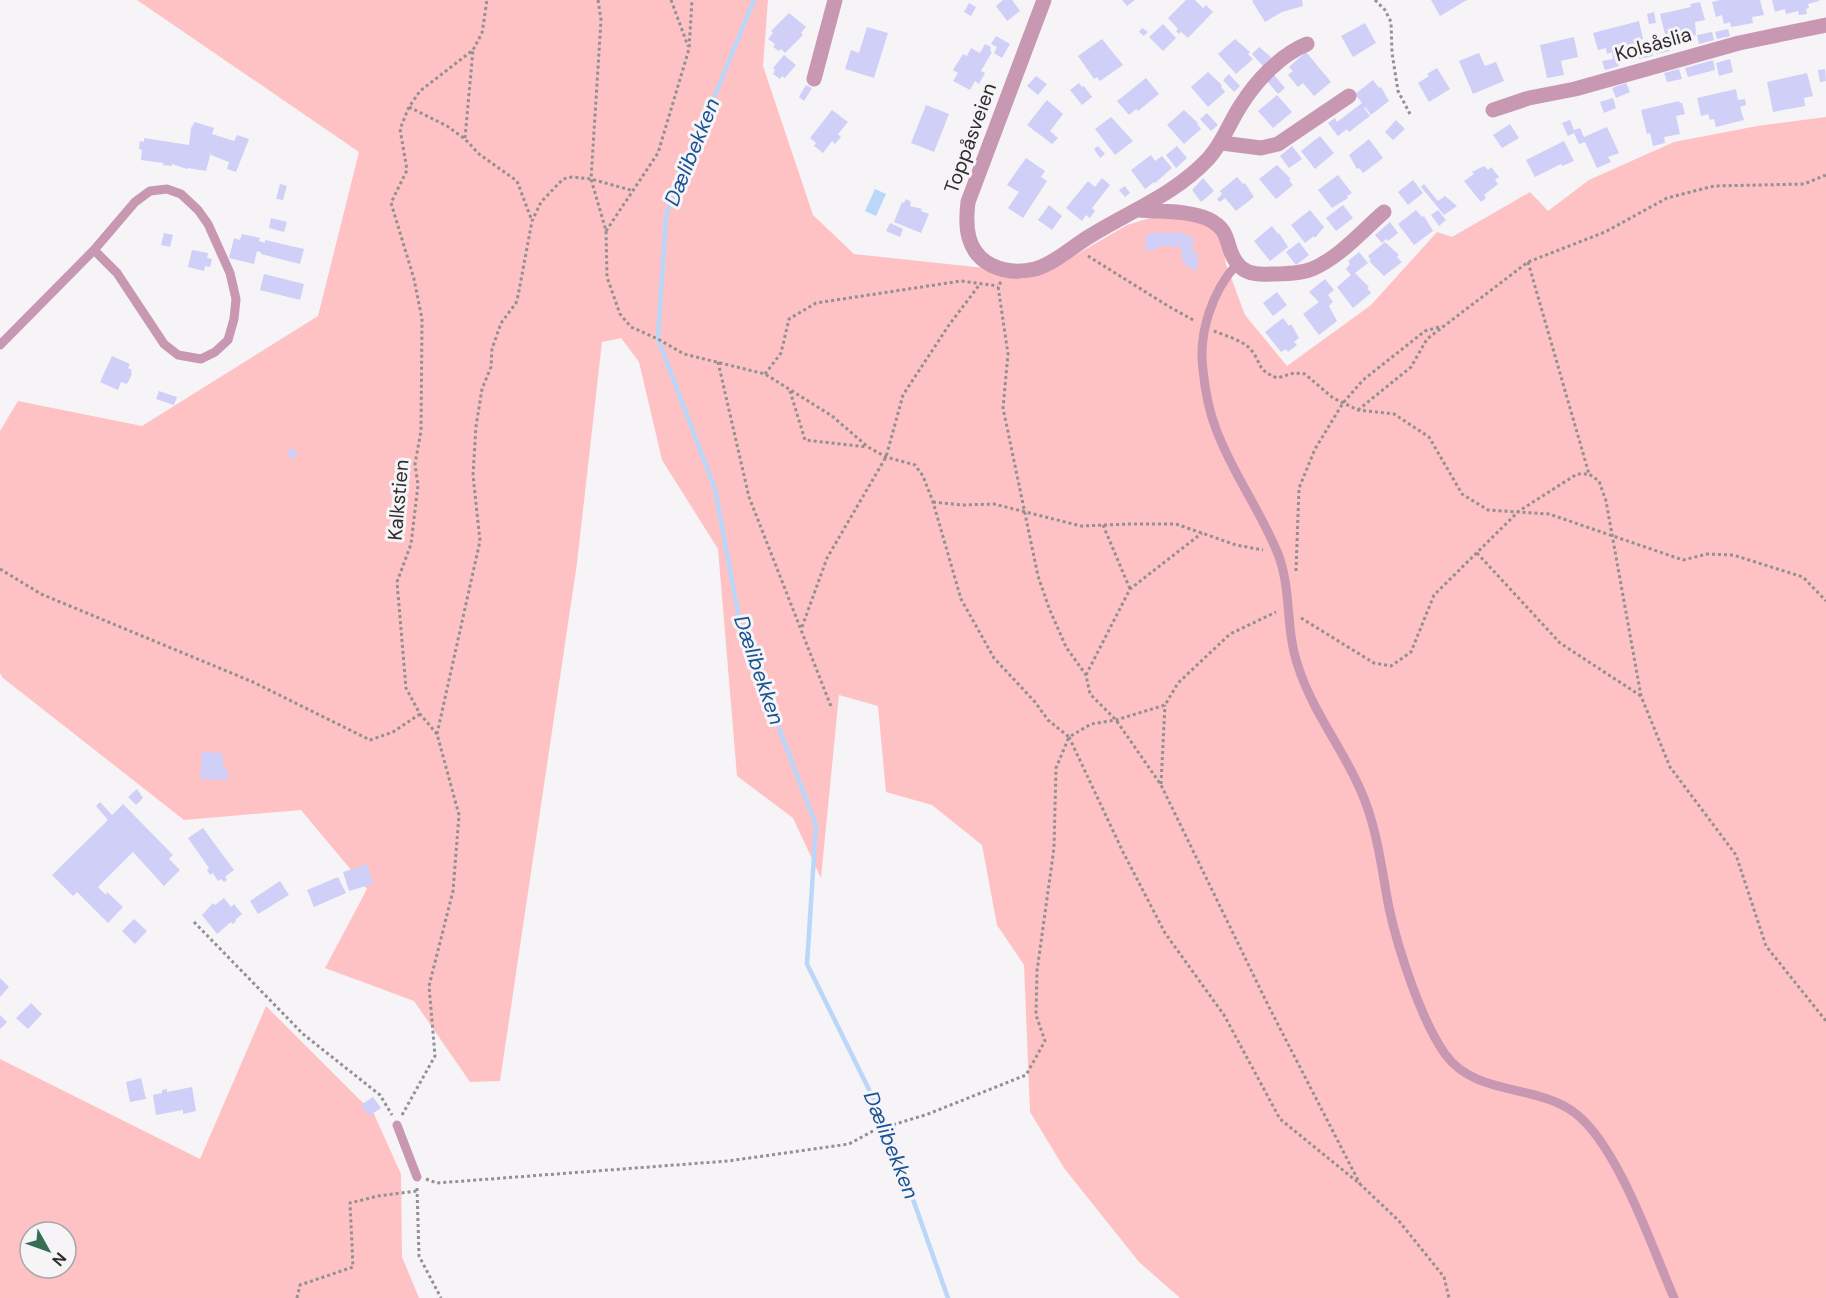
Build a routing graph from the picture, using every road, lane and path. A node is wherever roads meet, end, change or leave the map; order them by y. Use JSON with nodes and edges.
{"nodes":[{"id":1,"x":487,"y":0,"type":"edge"},
{"id":2,"x":598,"y":0,"type":"edge"},
{"id":3,"x":671,"y":0,"type":"edge"},
{"id":4,"x":692,"y":0,"type":"edge"},
{"id":5,"x":835,"y":0,"type":"edge"},
{"id":6,"x":1044,"y":0,"type":"edge"},
{"id":7,"x":1375,"y":0,"type":"edge"},
{"id":8,"x":1826,"y":25,"type":"edge"},
{"id":9,"x":1307,"y":44,"type":"dead end"},
{"id":10,"x":689,"y":49,"type":"junction"},
{"id":11,"x":473,"y":50,"type":"junction"},
{"id":12,"x":814,"y":79,"type":"dead end"},
{"id":13,"x":1349,"y":96,"type":"dead end"},
{"id":14,"x":409,"y":107,"type":"junction"},
{"id":15,"x":1493,"y":110,"type":"dead end"},
{"id":16,"x":1410,"y":114,"type":"dead end"},
{"id":17,"x":465,"y":139,"type":"junction"},
{"id":18,"x":1221,"y":143,"type":"junction"},
{"id":19,"x":1826,"y":175,"type":"edge"},
{"id":20,"x":591,"y":179,"type":"junction"},
{"id":21,"x":634,"y":191,"type":"junction"},
{"id":22,"x":1139,"y":210,"type":"junction"},
{"id":23,"x":1384,"y":212,"type":"dead end"},
{"id":24,"x":532,"y":221,"type":"junction"},
{"id":25,"x":606,"y":231,"type":"junction"},
{"id":26,"x":1074,"y":246,"type":"junction"},
{"id":27,"x":94,"y":250,"type":"junction"},
{"id":28,"x":1528,"y":262,"type":"junction"},
{"id":29,"x":1237,"y":264,"type":"junction"},
{"id":30,"x":980,"y":284,"type":"junction"},
{"id":31,"x":1446,"y":325,"type":"junction"},
{"id":32,"x":1205,"y":327,"type":"junction"},
{"id":33,"x":0,"y":345,"type":"edge"},
{"id":34,"x":718,"y":363,"type":"junction"},
{"id":35,"x":765,"y":374,"type":"junction"},
{"id":36,"x":789,"y":389,"type":"junction"},
{"id":37,"x":1343,"y":403,"type":"junction"},
{"id":38,"x":1358,"y":410,"type":"junction"},
{"id":39,"x":868,"y":447,"type":"junction"},
{"id":40,"x":886,"y":457,"type":"junction"},
{"id":41,"x":1589,"y":474,"type":"junction"},
{"id":42,"x":933,"y":502,"type":"junction"},
{"id":43,"x":1519,"y":511,"type":"junction"},
{"id":44,"x":1025,"y":512,"type":"junction"},
{"id":45,"x":1103,"y":525,"type":"junction"},
{"id":46,"x":1202,"y":533,"type":"junction"},
{"id":47,"x":1611,"y":535,"type":"junction"},
{"id":48,"x":1278,"y":553,"type":"junction"},
{"id":49,"x":1477,"y":553,"type":"junction"},
{"id":50,"x":0,"y":569,"type":"edge"},
{"id":51,"x":1296,"y":573,"type":"dead end"},
{"id":52,"x":1130,"y":589,"type":"junction"},
{"id":53,"x":1826,"y":601,"type":"edge"},
{"id":54,"x":1288,"y":609,"type":"junction"},
{"id":55,"x":802,"y":627,"type":"junction"},
{"id":56,"x":1086,"y":675,"type":"junction"},
{"id":57,"x":1641,"y":696,"type":"junction"},
{"id":58,"x":1165,"y":705,"type":"junction"},
{"id":59,"x":832,"y":709,"type":"dead end"},
{"id":60,"x":420,"y":714,"type":"junction"},
{"id":61,"x":1116,"y":720,"type":"junction"},
{"id":62,"x":437,"y":734,"type":"junction"},
{"id":63,"x":1069,"y":737,"type":"junction"},
{"id":64,"x":1161,"y":785,"type":"junction"},
{"id":65,"x":194,"y":922,"type":"dead end"},
{"id":66,"x":1826,"y":1021,"type":"edge"},
{"id":67,"x":397,"y":1125,"type":"junction"},
{"id":68,"x":417,"y":1177,"type":"junction"},
{"id":69,"x":1360,"y":1184,"type":"junction"},
{"id":70,"x":417,"y":1191,"type":"junction"},
{"id":71,"x":297,"y":1298,"type":"edge"},
{"id":72,"x":441,"y":1298,"type":"edge"},
{"id":73,"x":1449,"y":1298,"type":"edge"},
{"id":74,"x":1674,"y":1298,"type":"edge"}],
"edges":[{"from":1,"to":11,"type":"path"},
{"from":2,"to":20,"type":"path"},
{"from":3,"to":10,"type":"path"},
{"from":4,"to":10,"type":"path"},
{"from":5,"to":12,"type":"street"},
{"from":6,"to":26,"type":"street","name":"Toppåsveien"},
{"from":7,"to":16,"type":"path"},
{"from":8,"to":15,"type":"street","name":"Kolsåslia"},
{"from":9,"to":18,"type":"street","name":"Toppåsveien"},
{"from":10,"to":21,"type":"path"},
{"from":11,"to":14,"type":"path","name":"Kalkstien"},
{"from":11,"to":17,"type":"path"},
{"from":13,"to":18,"type":"street"},
{"from":14,"to":17,"type":"path"},
{"from":14,"to":60,"type":"path","name":"Kalkstien"},
{"from":17,"to":24,"type":"path"},
{"from":18,"to":22,"type":"street","name":"Toppåsveien"},
{"from":19,"to":28,"type":"path"},
{"from":20,"to":21,"type":"path"},
{"from":20,"to":24,"type":"path"},
{"from":20,"to":25,"type":"path"},
{"from":21,"to":25,"type":"path"},
{"from":22,"to":26,"type":"street","name":"Toppåsveien"},
{"from":22,"to":29,"type":"street"},
{"from":23,"to":29,"type":"street"},
{"from":24,"to":62,"type":"path"},
{"from":25,"to":34,"type":"path"},
{"from":26,"to":32,"type":"path"},
{"from":27,"to":27,"type":"lane"},
{"from":27,"to":33,"type":"lane"},
{"from":28,"to":31,"type":"path"},
{"from":28,"to":41,"type":"path"},
{"from":29,"to":32,"type":"lane"},
{"from":30,"to":35,"type":"path"},
{"from":30,"to":40,"type":"path"},
{"from":30,"to":44,"type":"path"},
{"from":31,"to":37,"type":"path"},
{"from":31,"to":38,"type":"path"},
{"from":32,"to":37,"type":"path"},
{"from":32,"to":48,"type":"lane"},
{"from":34,"to":35,"type":"path"},
{"from":34,"to":55,"type":"path"},
{"from":35,"to":36,"type":"path"},
{"from":36,"to":39,"type":"path"},
{"from":36,"to":39,"type":"path"},
{"from":37,"to":38,"type":"path"},
{"from":37,"to":51,"type":"path"},
{"from":38,"to":43,"type":"path"},
{"from":39,"to":40,"type":"path"},
{"from":40,"to":42,"type":"path"},
{"from":40,"to":55,"type":"path"},
{"from":41,"to":43,"type":"path"},
{"from":41,"to":47,"type":"path"},
{"from":42,"to":44,"type":"path"},
{"from":42,"to":63,"type":"path"},
{"from":43,"to":47,"type":"path"},
{"from":43,"to":49,"type":"path"},
{"from":44,"to":45,"type":"path"},
{"from":44,"to":56,"type":"path"},
{"from":45,"to":46,"type":"path"},
{"from":45,"to":52,"type":"path"},
{"from":46,"to":48,"type":"path"},
{"from":46,"to":52,"type":"path"},
{"from":47,"to":53,"type":"path"},
{"from":47,"to":57,"type":"path"},
{"from":48,"to":54,"type":"lane"},
{"from":49,"to":54,"type":"path"},
{"from":49,"to":57,"type":"path"},
{"from":50,"to":60,"type":"path"},
{"from":52,"to":56,"type":"path"},
{"from":54,"to":58,"type":"path"},
{"from":54,"to":74,"type":"lane"},
{"from":55,"to":59,"type":"path"},
{"from":56,"to":61,"type":"path"},
{"from":57,"to":66,"type":"path"},
{"from":58,"to":61,"type":"path"},
{"from":58,"to":64,"type":"path"},
{"from":60,"to":62,"type":"path","name":"Kalkstien"},
{"from":61,"to":63,"type":"path"},
{"from":61,"to":64,"type":"path"},
{"from":62,"to":67,"type":"path","name":"Kalkstien"},
{"from":63,"to":68,"type":"path"},
{"from":63,"to":69,"type":"path"},
{"from":64,"to":69,"type":"path"},
{"from":65,"to":67,"type":"path"},
{"from":67,"to":68,"type":"lane"},
{"from":68,"to":70,"type":"path"},
{"from":69,"to":73,"type":"path"},
{"from":70,"to":71,"type":"path"},
{"from":70,"to":72,"type":"path"}]}
